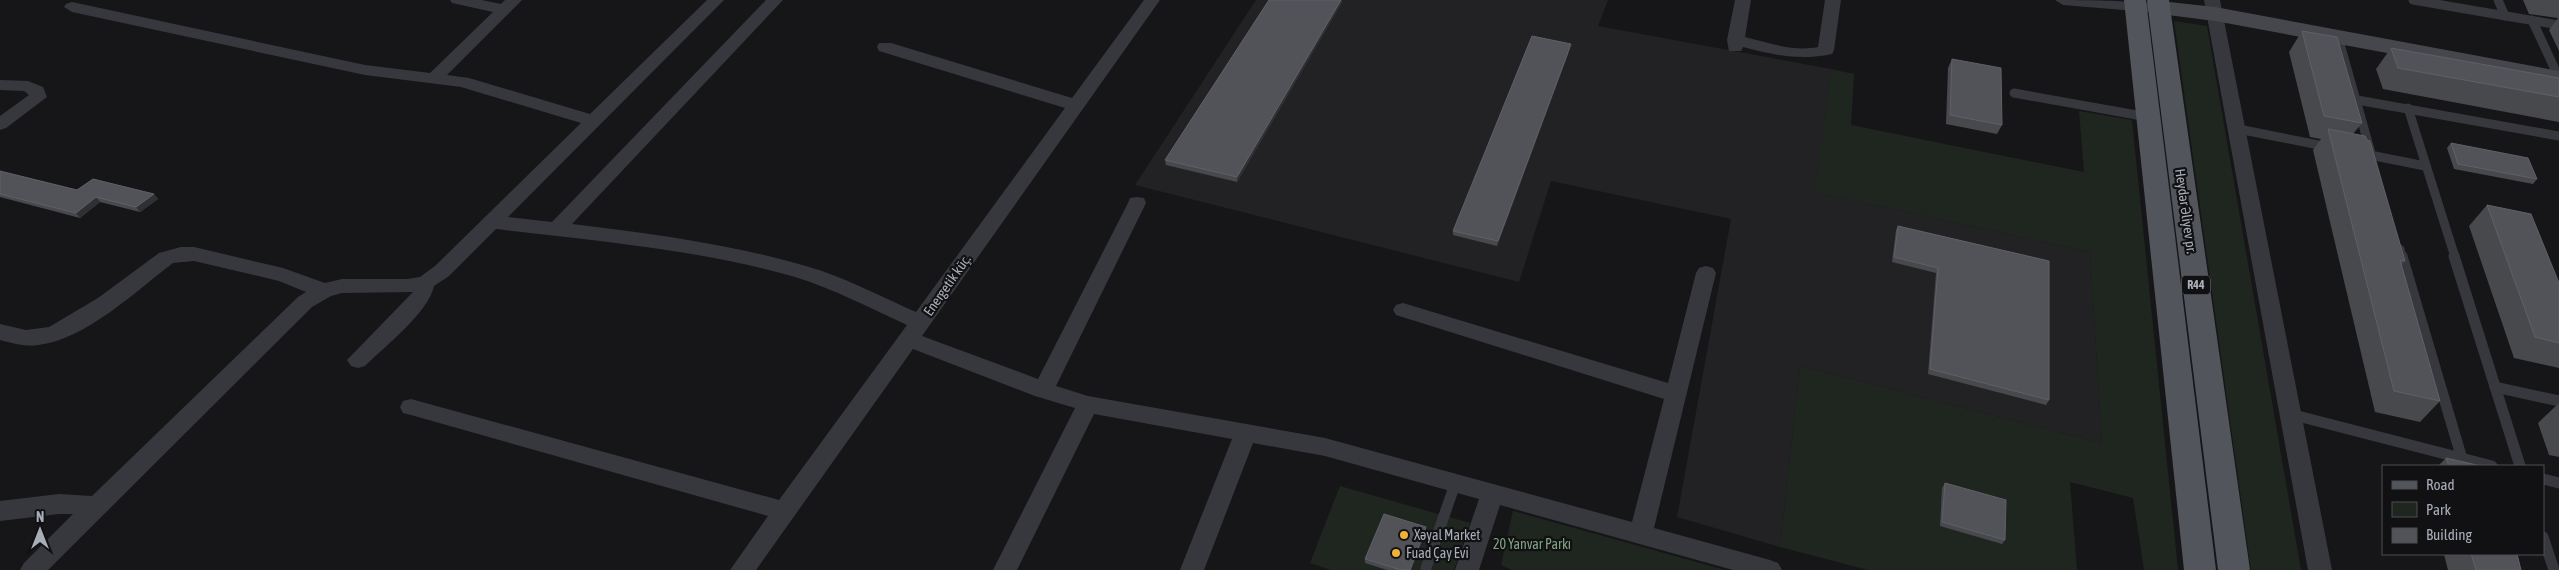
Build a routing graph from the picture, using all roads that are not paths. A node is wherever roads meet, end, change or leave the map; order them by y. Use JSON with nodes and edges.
{"nodes":[{"id":1,"x":458,"y":0,"type":"edge"},
{"id":2,"x":716,"y":0,"type":"edge"},
{"id":3,"x":776,"y":0,"type":"edge"},
{"id":4,"x":1152,"y":0,"type":"edge"},
{"id":5,"x":1743,"y":0,"type":"edge"},
{"id":6,"x":1832,"y":0,"type":"edge"},
{"id":7,"x":2062,"y":0,"type":"edge"},
{"id":8,"x":2413,"y":0,"type":"edge"},
{"id":9,"x":2498,"y":0,"type":"edge"},
{"id":10,"x":2147,"y":3,"type":"edge"},
{"id":11,"x":508,"y":4,"type":"edge"},
{"id":12,"x":72,"y":7,"type":"dead end"},
{"id":13,"x":2214,"y":7,"type":"edge"},
{"id":14,"x":2505,"y":16,"type":"junction"},
{"id":15,"x":2532,"y":20,"type":"junction"},
{"id":16,"x":2559,"y":25,"type":"edge"},
{"id":17,"x":2338,"y":37,"type":"junction"},
{"id":18,"x":885,"y":47,"type":"dead end"},
{"id":19,"x":435,"y":77,"type":"junction"},
{"id":20,"x":2559,"y":78,"type":"edge"},
{"id":21,"x":0,"y":85,"type":"edge"},
{"id":22,"x":2014,"y":93,"type":"dead end"},
{"id":23,"x":2357,"y":100,"type":"junction"},
{"id":24,"x":1075,"y":105,"type":"junction"},
{"id":25,"x":2408,"y":108,"type":"junction"},
{"id":26,"x":2149,"y":118,"type":"junction"},
{"id":27,"x":593,"y":122,"type":"junction"},
{"id":28,"x":0,"y":124,"type":"edge"},
{"id":29,"x":2238,"y":129,"type":"junction"},
{"id":30,"x":2559,"y":136,"type":"edge"},
{"id":31,"x":2373,"y":160,"type":"junction"},
{"id":32,"x":2425,"y":166,"type":"junction"},
{"id":33,"x":1137,"y":202,"type":"dead end"},
{"id":34,"x":491,"y":222,"type":"junction"},
{"id":35,"x":557,"y":230,"type":"junction"},
{"id":36,"x":2397,"y":240,"type":"edge"},
{"id":37,"x":1706,"y":274,"type":"dead end"},
{"id":38,"x":425,"y":283,"type":"junction"},
{"id":39,"x":324,"y":291,"type":"junction"},
{"id":40,"x":1403,"y":310,"type":"dead end"},
{"id":41,"x":914,"y":330,"type":"junction"},
{"id":42,"x":0,"y":332,"type":"edge"},
{"id":43,"x":358,"y":360,"type":"dead end"},
{"id":44,"x":2495,"y":387,"type":"junction"},
{"id":45,"x":1043,"y":390,"type":"junction"},
{"id":46,"x":1675,"y":394,"type":"junction"},
{"id":47,"x":2559,"y":401,"type":"edge"},
{"id":48,"x":1088,"y":404,"type":"junction"},
{"id":49,"x":411,"y":407,"type":"dead end"},
{"id":50,"x":2289,"y":414,"type":"junction"},
{"id":51,"x":1246,"y":432,"type":"junction"},
{"id":52,"x":2462,"y":458,"type":"junction"},
{"id":53,"x":2488,"y":465,"type":"edge"},
{"id":54,"x":2520,"y":465,"type":"edge"},
{"id":55,"x":2544,"y":479,"type":"edge"},
{"id":56,"x":2559,"y":483,"type":"edge"},
{"id":57,"x":1455,"y":484,"type":"junction"},
{"id":58,"x":1492,"y":495,"type":"junction"},
{"id":59,"x":95,"y":506,"type":"junction"},
{"id":60,"x":0,"y":511,"type":"edge"},
{"id":61,"x":785,"y":511,"type":"junction"},
{"id":62,"x":1640,"y":535,"type":"junction"},
{"id":63,"x":2544,"y":540,"type":"edge"},
{"id":64,"x":1426,"y":568,"type":"dead end"},
{"id":65,"x":32,"y":570,"type":"edge"},
{"id":66,"x":742,"y":570,"type":"edge"},
{"id":67,"x":1005,"y":570,"type":"edge"},
{"id":68,"x":1192,"y":570,"type":"edge"},
{"id":69,"x":1467,"y":570,"type":"edge"},
{"id":70,"x":1770,"y":570,"type":"edge"},
{"id":71,"x":2200,"y":570,"type":"edge"},
{"id":72,"x":2234,"y":570,"type":"edge"},
{"id":73,"x":2320,"y":570,"type":"edge"},
{"id":74,"x":2554,"y":570,"type":"edge"}],
"edges":[{"from":1,"to":11,"type":"street"},
{"from":2,"to":27,"type":"street"},
{"from":3,"to":35,"type":"street"},
{"from":4,"to":24,"type":"street","name":"Energetik küç."},
{"from":5,"to":6,"type":"street"},
{"from":7,"to":10,"type":"street"},
{"from":8,"to":14,"type":"lane"},
{"from":9,"to":14,"type":"lane"},
{"from":10,"to":13,"type":"street"},
{"from":10,"to":26,"type":"main road","name":"Heydər Əliyev pr.","number":"R44"},
{"from":10,"to":72,"type":"main road","name":"Heydər Əliyev pr.","number":"R44"},
{"from":11,"to":19,"type":"street"},
{"from":12,"to":19,"type":"street"},
{"from":13,"to":17,"type":"street"},
{"from":13,"to":29,"type":"street"},
{"from":14,"to":15,"type":"lane"},
{"from":15,"to":16,"type":"lane"},
{"from":15,"to":20,"type":"lane"},
{"from":17,"to":20,"type":"street"},
{"from":17,"to":23,"type":"lane"},
{"from":18,"to":24,"type":"street"},
{"from":19,"to":27,"type":"street"},
{"from":21,"to":28,"type":"street"},
{"from":22,"to":26,"type":"lane"},
{"from":23,"to":25,"type":"lane"},
{"from":23,"to":31,"type":"lane"},
{"from":24,"to":41,"type":"street","name":"Energetik küç."},
{"from":25,"to":30,"type":"lane"},
{"from":25,"to":32,"type":"lane"},
{"from":26,"to":71,"type":"main road","name":"Heydər Əliyev pr.","number":"R44"},
{"from":27,"to":34,"type":"street"},
{"from":29,"to":31,"type":"lane"},
{"from":29,"to":50,"type":"street"},
{"from":31,"to":32,"type":"lane"},
{"from":32,"to":44,"type":"lane"},
{"from":33,"to":45,"type":"street"},
{"from":34,"to":35,"type":"street"},
{"from":34,"to":38,"type":"street"},
{"from":35,"to":41,"type":"street"},
{"from":36,"to":52,"type":"lane"},
{"from":37,"to":46,"type":"street"},
{"from":38,"to":39,"type":"street"},
{"from":38,"to":43,"type":"street"},
{"from":39,"to":42,"type":"street"},
{"from":39,"to":59,"type":"street"},
{"from":40,"to":46,"type":"street"},
{"from":41,"to":45,"type":"street"},
{"from":41,"to":61,"type":"street","name":"Energetik küç."},
{"from":44,"to":47,"type":"lane"},
{"from":44,"to":54,"type":"lane"},
{"from":45,"to":48,"type":"street"},
{"from":46,"to":62,"type":"street"},
{"from":48,"to":51,"type":"street"},
{"from":48,"to":67,"type":"street"},
{"from":49,"to":61,"type":"street"},
{"from":50,"to":52,"type":"lane"},
{"from":50,"to":73,"type":"street"},
{"from":51,"to":57,"type":"street"},
{"from":51,"to":68,"type":"street"},
{"from":52,"to":53,"type":"lane"},
{"from":55,"to":56,"type":"lane"},
{"from":57,"to":58,"type":"street"},
{"from":57,"to":64,"type":"lane"},
{"from":58,"to":62,"type":"street"},
{"from":58,"to":69,"type":"street"},
{"from":59,"to":60,"type":"street"},
{"from":59,"to":65,"type":"street"},
{"from":61,"to":66,"type":"street","name":"Energetik küç."},
{"from":62,"to":70,"type":"street"},
{"from":63,"to":74,"type":"lane"}]}
